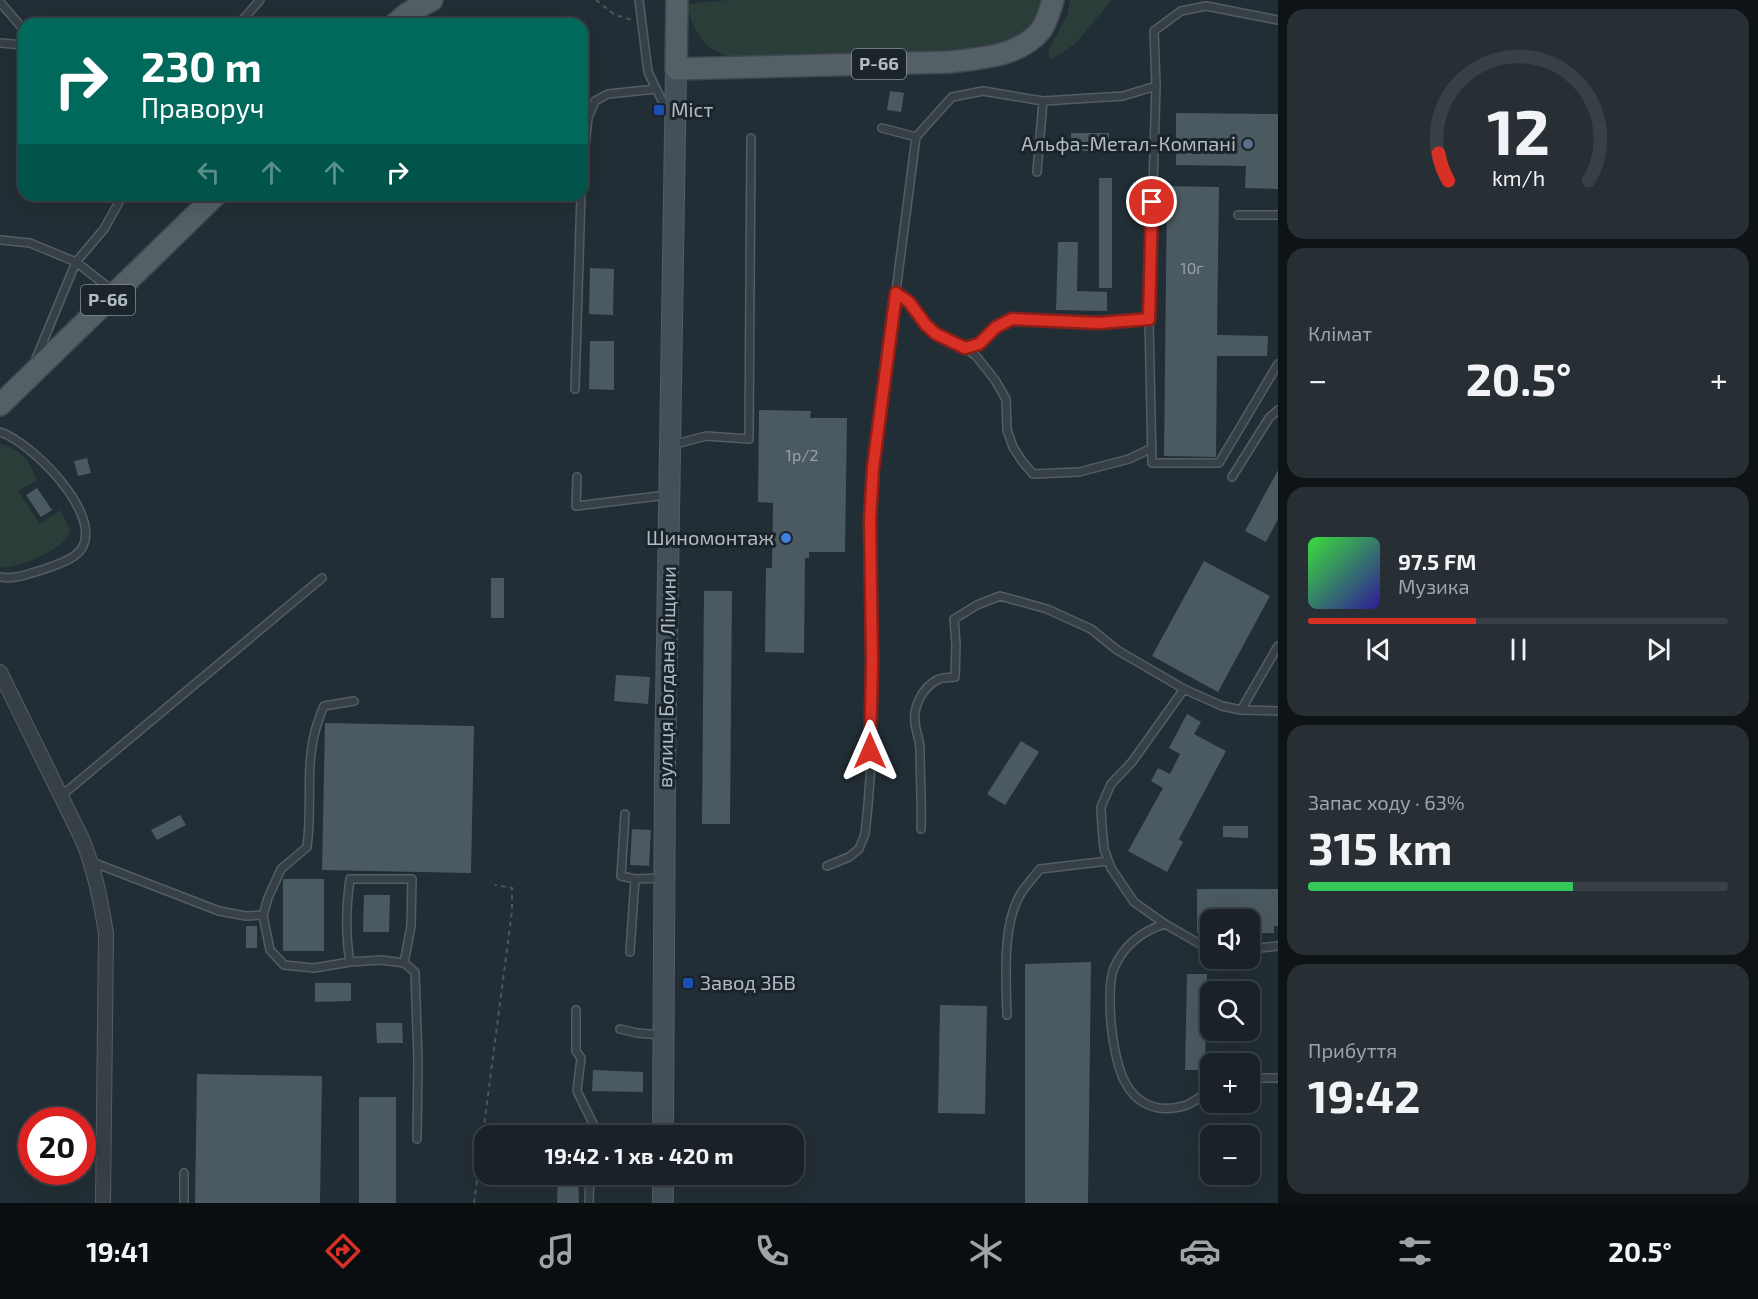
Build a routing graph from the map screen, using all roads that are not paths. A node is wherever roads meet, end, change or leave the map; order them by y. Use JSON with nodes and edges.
{"nodes":[{"id":1,"x":260,"y":0,"type":"edge"},
{"id":2,"x":432,"y":0,"type":"edge"},
{"id":3,"x":639,"y":0,"type":"edge"},
{"id":4,"x":677,"y":0,"type":"edge"},
{"id":5,"x":1053,"y":0,"type":"edge"},
{"id":6,"x":0,"y":2,"type":"edge"},
{"id":7,"x":244,"y":18,"type":"edge"},
{"id":8,"x":402,"y":18,"type":"edge"},
{"id":9,"x":1278,"y":20,"type":"edge"},
{"id":10,"x":18,"y":23,"type":"edge"},
{"id":11,"x":0,"y":43,"type":"edge"},
{"id":12,"x":18,"y":44,"type":"edge"},
{"id":13,"x":676,"y":69,"type":"junction"},
{"id":14,"x":1156,"y":86,"type":"junction"},
{"id":15,"x":656,"y":90,"type":"junction"},
{"id":16,"x":1043,"y":101,"type":"junction"},
{"id":17,"x":588,"y":118,"type":"edge"},
{"id":18,"x":675,"y":119,"type":"junction"},
{"id":19,"x":882,"y":128,"type":"dead end"},
{"id":20,"x":916,"y":137,"type":"junction"},
{"id":21,"x":751,"y":138,"type":"dead end"},
{"id":22,"x":1037,"y":172,"type":"dead end"},
{"id":23,"x":120,"y":201,"type":"edge"},
{"id":24,"x":210,"y":201,"type":"edge"},
{"id":25,"x":581,"y":201,"type":"edge"},
{"id":26,"x":1238,"y":215,"type":"dead end"},
{"id":27,"x":1278,"y":215,"type":"edge"},
{"id":28,"x":0,"y":240,"type":"edge"},
{"id":29,"x":76,"y":261,"type":"junction"},
{"id":30,"x":115,"y":293,"type":"junction"},
{"id":31,"x":896,"y":293,"type":"junction"},
{"id":32,"x":1149,"y":319,"type":"junction"},
{"id":33,"x":965,"y":348,"type":"junction"},
{"id":34,"x":1278,"y":364,"type":"edge"},
{"id":35,"x":28,"y":377,"type":"junction"},
{"id":36,"x":575,"y":389,"type":"dead end"},
{"id":37,"x":0,"y":405,"type":"edge"},
{"id":38,"x":1278,"y":410,"type":"edge"},
{"id":39,"x":0,"y":432,"type":"edge"},
{"id":40,"x":670,"y":446,"type":"junction"},
{"id":41,"x":1152,"y":448,"type":"junction"},
{"id":42,"x":577,"y":477,"type":"dead end"},
{"id":43,"x":1232,"y":477,"type":"dead end"},
{"id":44,"x":669,"y":495,"type":"junction"},
{"id":45,"x":0,"y":577,"type":"edge"},
{"id":46,"x":322,"y":578,"type":"dead end"},
{"id":47,"x":1278,"y":646,"type":"edge"},
{"id":48,"x":0,"y":672,"type":"edge"},
{"id":49,"x":1184,"y":689,"type":"junction"},
{"id":50,"x":354,"y":701,"type":"dead end"},
{"id":51,"x":1241,"y":710,"type":"junction"},
{"id":52,"x":1278,"y":711,"type":"edge"},
{"id":53,"x":61,"y":796,"type":"junction"},
{"id":54,"x":625,"y":814,"type":"dead end"},
{"id":55,"x":921,"y":829,"type":"dead end"},
{"id":56,"x":1108,"y":861,"type":"junction"},
{"id":57,"x":92,"y":862,"type":"junction"},
{"id":58,"x":827,"y":866,"type":"dead end"},
{"id":59,"x":664,"y":878,"type":"junction"},
{"id":60,"x":635,"y":879,"type":"junction"},
{"id":61,"x":263,"y":915,"type":"junction"},
{"id":62,"x":1165,"y":924,"type":"junction"},
{"id":63,"x":1200,"y":944,"type":"edge"},
{"id":64,"x":1278,"y":946,"type":"edge"},
{"id":65,"x":1260,"y":948,"type":"edge"},
{"id":66,"x":630,"y":952,"type":"dead end"},
{"id":67,"x":350,"y":962,"type":"junction"},
{"id":68,"x":404,"y":963,"type":"junction"},
{"id":69,"x":576,"y":1010,"type":"dead end"},
{"id":70,"x":1007,"y":1015,"type":"dead end"},
{"id":71,"x":620,"y":1029,"type":"dead end"},
{"id":72,"x":663,"y":1035,"type":"junction"},
{"id":73,"x":1260,"y":1078,"type":"edge"},
{"id":74,"x":1278,"y":1078,"type":"edge"},
{"id":75,"x":1200,"y":1097,"type":"edge"},
{"id":76,"x":594,"y":1125,"type":"edge"},
{"id":77,"x":663,"y":1125,"type":"edge"},
{"id":78,"x":417,"y":1139,"type":"dead end"},
{"id":79,"x":184,"y":1173,"type":"dead end"},
{"id":80,"x":590,"y":1185,"type":"edge"},
{"id":81,"x":663,"y":1185,"type":"edge"},
{"id":82,"x":103,"y":1203,"type":"edge"},
{"id":83,"x":184,"y":1203,"type":"edge"},
{"id":84,"x":589,"y":1203,"type":"edge"},
{"id":85,"x":663,"y":1203,"type":"edge"}],
"edges":[{"from":1,"to":7,"type":"lane"},
{"from":2,"to":8,"type":"main road"},
{"from":3,"to":15,"type":"lane"},
{"from":4,"to":13,"type":"main road"},
{"from":5,"to":13,"type":"main road","number":"Р-66"},
{"from":6,"to":10,"type":"lane"},
{"from":9,"to":14,"type":"lane"},
{"from":11,"to":12,"type":"lane"},
{"from":13,"to":18,"type":"main road","name":"вулиця Богдана Ліщини"},
{"from":14,"to":16,"type":"lane"},
{"from":14,"to":32,"type":"lane"},
{"from":15,"to":17,"type":"lane"},
{"from":15,"to":18,"type":"lane"},
{"from":16,"to":20,"type":"lane"},
{"from":16,"to":22,"type":"lane"},
{"from":18,"to":40,"type":"main road","name":"вулиця Богдана Ліщини"},
{"from":19,"to":20,"type":"lane"},
{"from":20,"to":31,"type":"lane"},
{"from":21,"to":40,"type":"lane"},
{"from":23,"to":29,"type":"lane"},
{"from":24,"to":30,"type":"main road","number":"Р-66"},
{"from":25,"to":36,"type":"lane"},
{"from":26,"to":27,"type":"lane"},
{"from":28,"to":29,"type":"lane"},
{"from":29,"to":30,"type":"lane"},
{"from":29,"to":35,"type":"lane"},
{"from":30,"to":35,"type":"main road","number":"Р-66"},
{"from":31,"to":33,"type":"lane"},
{"from":31,"to":58,"type":"lane"},
{"from":32,"to":33,"type":"lane"},
{"from":32,"to":41,"type":"lane"},
{"from":33,"to":41,"type":"lane"},
{"from":34,"to":41,"type":"lane"},
{"from":35,"to":37,"type":"main road","number":"Р-66"},
{"from":38,"to":43,"type":"lane"},
{"from":39,"to":45,"type":"lane"},
{"from":40,"to":44,"type":"main road","name":"вулиця Богдана Ліщини"},
{"from":42,"to":44,"type":"lane"},
{"from":44,"to":59,"type":"main road","name":"вулиця Богдана Ліщини"},
{"from":46,"to":53,"type":"lane"},
{"from":47,"to":51,"type":"lane"},
{"from":48,"to":53,"type":"street"},
{"from":49,"to":51,"type":"lane"},
{"from":49,"to":55,"type":"lane"},
{"from":49,"to":56,"type":"lane"},
{"from":50,"to":61,"type":"lane"},
{"from":51,"to":52,"type":"lane"},
{"from":53,"to":57,"type":"street"},
{"from":54,"to":60,"type":"lane"},
{"from":56,"to":62,"type":"lane"},
{"from":56,"to":70,"type":"lane"},
{"from":57,"to":61,"type":"lane"},
{"from":57,"to":82,"type":"street"},
{"from":59,"to":60,"type":"lane"},
{"from":59,"to":72,"type":"main road","name":"вулиця Богдана Ліщини"},
{"from":60,"to":66,"type":"lane"},
{"from":61,"to":67,"type":"lane"},
{"from":62,"to":63,"type":"lane"},
{"from":62,"to":75,"type":"lane"},
{"from":64,"to":65,"type":"lane"},
{"from":67,"to":68,"type":"lane"},
{"from":67,"to":68,"type":"lane"},
{"from":68,"to":78,"type":"lane"},
{"from":69,"to":76,"type":"lane"},
{"from":71,"to":72,"type":"lane"},
{"from":72,"to":77,"type":"main road","name":"вулиця Богдана Ліщини"},
{"from":73,"to":74,"type":"lane"},
{"from":79,"to":83,"type":"lane"},
{"from":80,"to":84,"type":"lane"},
{"from":81,"to":85,"type":"main road"}]}
